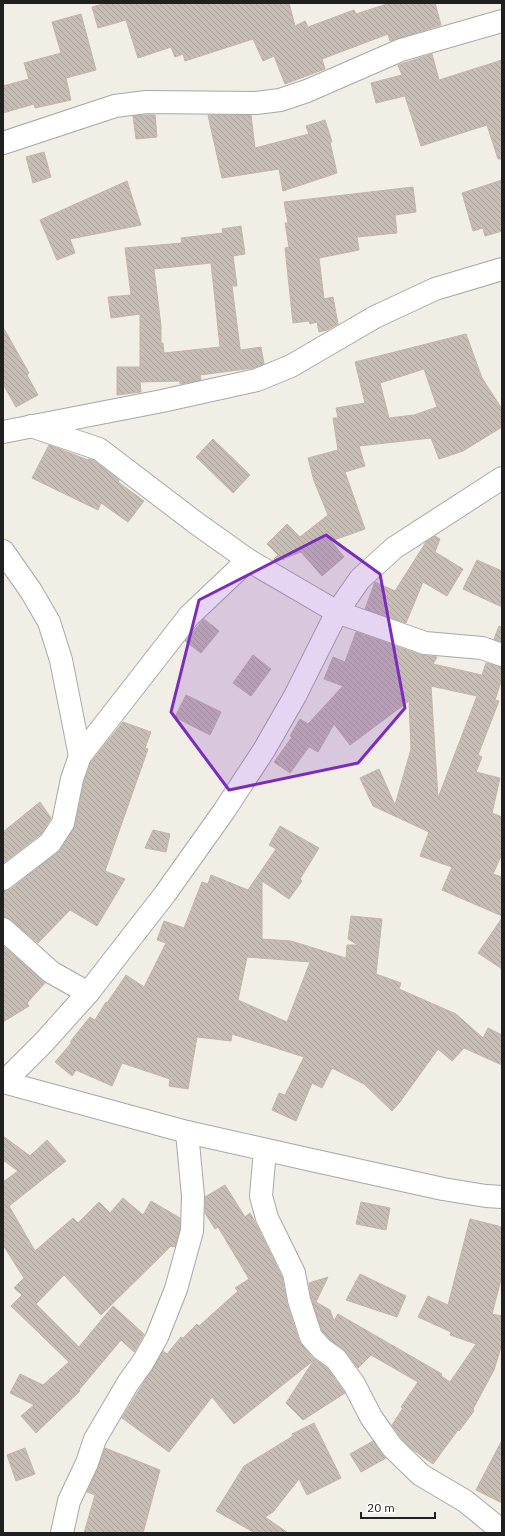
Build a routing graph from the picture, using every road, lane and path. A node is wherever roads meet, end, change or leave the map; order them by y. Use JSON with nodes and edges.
{"nodes":[{"id":1,"x":502,"y":21,"type":"edge"},
{"id":2,"x":3,"y":143,"type":"edge"},
{"id":3,"x":502,"y":269,"type":"edge"},
{"id":4,"x":31,"y":426,"type":"junction"},
{"id":5,"x":3,"y":432,"type":"edge"},
{"id":6,"x":502,"y":478,"type":"edge"},
{"id":7,"x":3,"y":550,"type":"edge"},
{"id":8,"x":248,"y":560,"type":"junction"},
{"id":9,"x":337,"y":612,"type":"junction"},
{"id":10,"x":502,"y":655,"type":"edge"},
{"id":11,"x":80,"y":756,"type":"junction"},
{"id":12,"x":3,"y":879,"type":"edge"},
{"id":13,"x":3,"y":928,"type":"edge"},
{"id":14,"x":88,"y":993,"type":"junction"},
{"id":15,"x":4,"y":1082,"type":"edge"},
{"id":16,"x":187,"y":1132,"type":"junction"},
{"id":17,"x":265,"y":1150,"type":"junction"},
{"id":18,"x":502,"y":1197,"type":"edge"},
{"id":19,"x":500,"y":1524,"type":"edge"},
{"id":20,"x":58,"y":1533,"type":"edge"}],
"edges":[{"from":1,"to":2,"type":"street"},
{"from":3,"to":4,"type":"street"},
{"from":4,"to":5,"type":"street"},
{"from":4,"to":8,"type":"street"},
{"from":6,"to":9,"type":"street"},
{"from":7,"to":11,"type":"street"},
{"from":8,"to":9,"type":"street"},
{"from":8,"to":11,"type":"street"},
{"from":9,"to":10,"type":"street"},
{"from":9,"to":14,"type":"street"},
{"from":11,"to":12,"type":"street"},
{"from":13,"to":14,"type":"street"},
{"from":14,"to":15,"type":"street"},
{"from":15,"to":16,"type":"street"},
{"from":16,"to":17,"type":"street"},
{"from":16,"to":20,"type":"street"},
{"from":17,"to":18,"type":"street"},
{"from":17,"to":19,"type":"street"}]}
